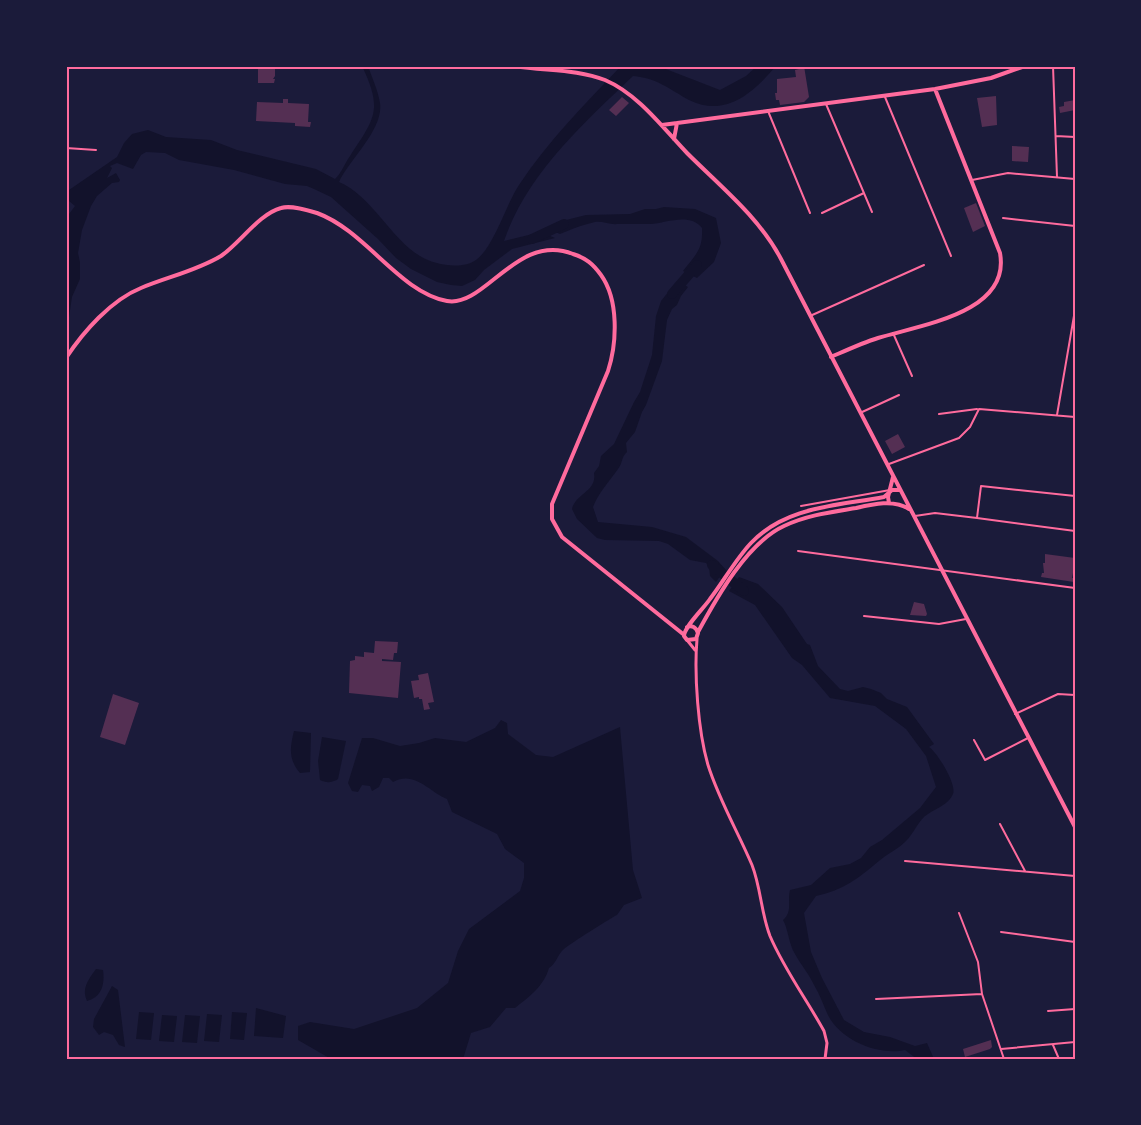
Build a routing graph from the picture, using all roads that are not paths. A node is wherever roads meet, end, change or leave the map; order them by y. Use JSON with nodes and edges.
{"nodes":[{"id":1,"x":515,"y":66,"type":"edge"},
{"id":2,"x":535,"y":66,"type":"edge"},
{"id":3,"x":1025,"y":66,"type":"edge"},
{"id":4,"x":1053,"y":66,"type":"edge"},
{"id":5,"x":542,"y":68,"type":"junction"},
{"id":6,"x":935,"y":89,"type":"junction"},
{"id":7,"x":885,"y":97,"type":"junction"},
{"id":8,"x":826,"y":104,"type":"junction"},
{"id":9,"x":768,"y":111,"type":"junction"},
{"id":10,"x":677,"y":123,"type":"junction"},
{"id":11,"x":661,"y":126,"type":"junction"},
{"id":12,"x":1056,"y":136,"type":"junction"},
{"id":13,"x":1075,"y":137,"type":"edge"},
{"id":14,"x":674,"y":140,"type":"junction"},
{"id":15,"x":66,"y":148,"type":"edge"},
{"id":16,"x":96,"y":150,"type":"dead end"},
{"id":17,"x":1057,"y":177,"type":"junction"},
{"id":18,"x":1075,"y":179,"type":"edge"},
{"id":19,"x":972,"y":180,"type":"junction"},
{"id":20,"x":864,"y":193,"type":"junction"},
{"id":21,"x":872,"y":212,"type":"dead end"},
{"id":22,"x":810,"y":213,"type":"dead end"},
{"id":23,"x":822,"y":213,"type":"dead end"},
{"id":24,"x":1003,"y":218,"type":"dead end"},
{"id":25,"x":1075,"y":226,"type":"edge"},
{"id":26,"x":951,"y":256,"type":"dead end"},
{"id":27,"x":924,"y":265,"type":"dead end"},
{"id":28,"x":1075,"y":310,"type":"edge"},
{"id":29,"x":810,"y":316,"type":"junction"},
{"id":30,"x":893,"y":333,"type":"junction"},
{"id":31,"x":831,"y":357,"type":"junction"},
{"id":32,"x":66,"y":358,"type":"edge"},
{"id":33,"x":912,"y":376,"type":"dead end"},
{"id":34,"x":899,"y":395,"type":"dead end"},
{"id":35,"x":979,"y":409,"type":"junction"},
{"id":36,"x":860,"y":413,"type":"junction"},
{"id":37,"x":939,"y":414,"type":"dead end"},
{"id":38,"x":1057,"y":415,"type":"junction"},
{"id":39,"x":1075,"y":417,"type":"edge"},
{"id":40,"x":887,"y":464,"type":"junction"},
{"id":41,"x":893,"y":476,"type":"junction"},
{"id":42,"x":900,"y":490,"type":"junction"},
{"id":43,"x":889,"y":492,"type":"junction"},
{"id":44,"x":1075,"y":496,"type":"edge"},
{"id":45,"x":905,"y":498,"type":"junction"},
{"id":46,"x":889,"y":503,"type":"junction"},
{"id":47,"x":900,"y":505,"type":"junction"},
{"id":48,"x":801,"y":506,"type":"dead end"},
{"id":49,"x":912,"y":514,"type":"junction"},
{"id":50,"x":977,"y":518,"type":"junction"},
{"id":51,"x":1075,"y":531,"type":"edge"},
{"id":52,"x":798,"y":551,"type":"dead end"},
{"id":53,"x":735,"y":569,"type":"junction"},
{"id":54,"x":941,"y":570,"type":"junction"},
{"id":55,"x":1075,"y":588,"type":"edge"},
{"id":56,"x":864,"y":616,"type":"dead end"},
{"id":57,"x":966,"y":619,"type":"junction"},
{"id":58,"x":671,"y":622,"type":"junction"},
{"id":59,"x":686,"y":628,"type":"junction"},
{"id":60,"x":698,"y":635,"type":"junction"},
{"id":61,"x":684,"y":636,"type":"junction"},
{"id":62,"x":695,"y":650,"type":"junction"},
{"id":63,"x":1075,"y":695,"type":"edge"},
{"id":64,"x":1015,"y":714,"type":"junction"},
{"id":65,"x":1028,"y":738,"type":"junction"},
{"id":66,"x":974,"y":740,"type":"dead end"},
{"id":67,"x":1069,"y":816,"type":"junction"},
{"id":68,"x":1075,"y":816,"type":"edge"},
{"id":69,"x":1000,"y":824,"type":"dead end"},
{"id":70,"x":1075,"y":827,"type":"edge"},
{"id":71,"x":904,"y":861,"type":"dead end"},
{"id":72,"x":1025,"y":871,"type":"junction"},
{"id":73,"x":1075,"y":876,"type":"edge"},
{"id":74,"x":959,"y":913,"type":"dead end"},
{"id":75,"x":1001,"y":932,"type":"dead end"},
{"id":76,"x":1075,"y":942,"type":"edge"},
{"id":77,"x":982,"y":994,"type":"junction"},
{"id":78,"x":876,"y":999,"type":"dead end"},
{"id":79,"x":1075,"y":1009,"type":"edge"},
{"id":80,"x":1048,"y":1011,"type":"dead end"},
{"id":81,"x":1075,"y":1042,"type":"edge"},
{"id":82,"x":1052,"y":1044,"type":"junction"},
{"id":83,"x":1001,"y":1049,"type":"junction"},
{"id":84,"x":825,"y":1059,"type":"edge"},
{"id":85,"x":1004,"y":1059,"type":"edge"},
{"id":86,"x":1059,"y":1059,"type":"edge"}],
"edges":[{"from":1,"to":5,"type":"main road"},
{"from":2,"to":5,"type":"main road"},
{"from":3,"to":6,"type":"main road"},
{"from":4,"to":12,"type":"street"},
{"from":5,"to":11,"type":"main road"},
{"from":6,"to":7,"type":"main road"},
{"from":6,"to":19,"type":"main road"},
{"from":7,"to":8,"type":"main road"},
{"from":7,"to":26,"type":"street"},
{"from":8,"to":9,"type":"main road"},
{"from":8,"to":20,"type":"street"},
{"from":9,"to":10,"type":"main road"},
{"from":9,"to":22,"type":"street"},
{"from":10,"to":11,"type":"main road"},
{"from":10,"to":14,"type":"main road"},
{"from":11,"to":14,"type":"main road"},
{"from":12,"to":13,"type":"street"},
{"from":12,"to":17,"type":"street"},
{"from":14,"to":29,"type":"main road"},
{"from":15,"to":16,"type":"street"},
{"from":17,"to":18,"type":"street"},
{"from":17,"to":19,"type":"street"},
{"from":19,"to":30,"type":"main road"},
{"from":20,"to":21,"type":"street"},
{"from":20,"to":23,"type":"street"},
{"from":24,"to":25,"type":"street"},
{"from":27,"to":29,"type":"street"},
{"from":28,"to":38,"type":"street"},
{"from":29,"to":31,"type":"main road"},
{"from":30,"to":31,"type":"main road"},
{"from":30,"to":33,"type":"street"},
{"from":31,"to":36,"type":"main road"},
{"from":32,"to":58,"type":"main road"},
{"from":34,"to":36,"type":"street"},
{"from":35,"to":37,"type":"street"},
{"from":35,"to":38,"type":"street"},
{"from":35,"to":40,"type":"street"},
{"from":36,"to":40,"type":"main road"},
{"from":38,"to":39,"type":"street"},
{"from":40,"to":41,"type":"main road"},
{"from":41,"to":42,"type":"main road"},
{"from":41,"to":43,"type":"main road"},
{"from":42,"to":43,"type":"main road"},
{"from":42,"to":45,"type":"main road"},
{"from":43,"to":46,"type":"main road"},
{"from":43,"to":48,"type":"street"},
{"from":43,"to":53,"type":"main road"},
{"from":44,"to":50,"type":"street"},
{"from":45,"to":47,"type":"main road"},
{"from":45,"to":49,"type":"main road"},
{"from":46,"to":47,"type":"main road"},
{"from":46,"to":53,"type":"main road"},
{"from":47,"to":49,"type":"main road"},
{"from":49,"to":50,"type":"street"},
{"from":49,"to":54,"type":"main road"},
{"from":50,"to":51,"type":"street"},
{"from":52,"to":54,"type":"street"},
{"from":53,"to":59,"type":"main road"},
{"from":53,"to":60,"type":"main road"},
{"from":54,"to":55,"type":"street"},
{"from":54,"to":57,"type":"main road"},
{"from":56,"to":57,"type":"street"},
{"from":57,"to":64,"type":"main road"},
{"from":58,"to":59,"type":"main road"},
{"from":58,"to":61,"type":"main road"},
{"from":59,"to":60,"type":"main road"},
{"from":59,"to":61,"type":"main road"},
{"from":60,"to":61,"type":"main road"},
{"from":60,"to":62,"type":"street"},
{"from":61,"to":62,"type":"street"},
{"from":62,"to":84,"type":"street"},
{"from":63,"to":64,"type":"street"},
{"from":64,"to":65,"type":"main road"},
{"from":65,"to":66,"type":"street"},
{"from":65,"to":67,"type":"main road"},
{"from":67,"to":68,"type":"street"},
{"from":67,"to":70,"type":"main road"},
{"from":69,"to":72,"type":"street"},
{"from":71,"to":72,"type":"street"},
{"from":72,"to":73,"type":"street"},
{"from":74,"to":77,"type":"street"},
{"from":75,"to":76,"type":"street"},
{"from":77,"to":78,"type":"street"},
{"from":77,"to":83,"type":"street"},
{"from":79,"to":80,"type":"street"},
{"from":81,"to":82,"type":"street"},
{"from":82,"to":83,"type":"street"},
{"from":82,"to":86,"type":"street"},
{"from":83,"to":85,"type":"street"}]}
